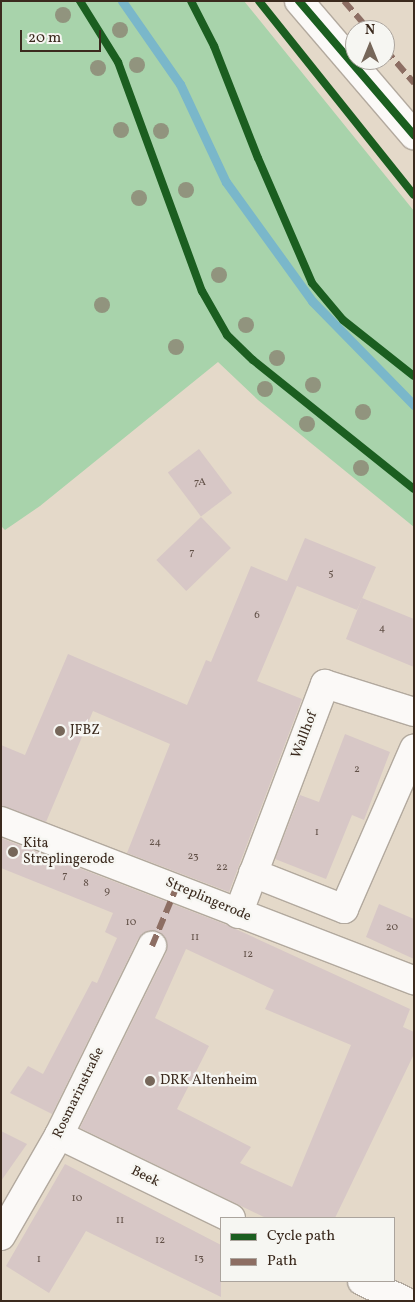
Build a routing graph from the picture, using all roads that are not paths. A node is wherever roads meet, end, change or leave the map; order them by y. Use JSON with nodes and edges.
{"nodes":[{"id":1,"x":299,"y":1,"type":"edge"},
{"id":2,"x":414,"y":135,"type":"edge"},
{"id":3,"x":414,"y":712,"type":"edge"},
{"id":4,"x":414,"y":749,"type":"edge"},
{"id":5,"x":1,"y":821,"type":"edge"},
{"id":6,"x":253,"y":873,"type":"junction"},
{"id":7,"x":238,"y":914,"type":"junction"},
{"id":8,"x":152,"y":946,"type":"dead end"},
{"id":9,"x":414,"y":980,"type":"edge"},
{"id":10,"x":59,"y":1135,"type":"junction"},
{"id":11,"x":229,"y":1217,"type":"edge"},
{"id":12,"x":1,"y":1236,"type":"edge"},
{"id":13,"x":364,"y":1282,"type":"edge"},
{"id":14,"x":414,"y":1295,"type":"edge"},
{"id":15,"x":405,"y":1301,"type":"edge"},
{"id":16,"x":411,"y":1301,"type":"edge"}],
"edges":[{"from":1,"to":2,"type":"street"},
{"from":3,"to":6,"type":"street","name":"Wallhof"},
{"from":4,"to":6,"type":"street"},
{"from":5,"to":7,"type":"street","name":"Streplingerode"},
{"from":6,"to":7,"type":"street","name":"Wallhof"},
{"from":7,"to":9,"type":"street","name":"Streplingerode"},
{"from":8,"to":10,"type":"street","name":"Rosmarinstraße"},
{"from":10,"to":11,"type":"street","name":"Beek"},
{"from":10,"to":12,"type":"street","name":"Rosmarinstraße"},
{"from":13,"to":15,"type":"street"},
{"from":14,"to":16,"type":"street"}]}
